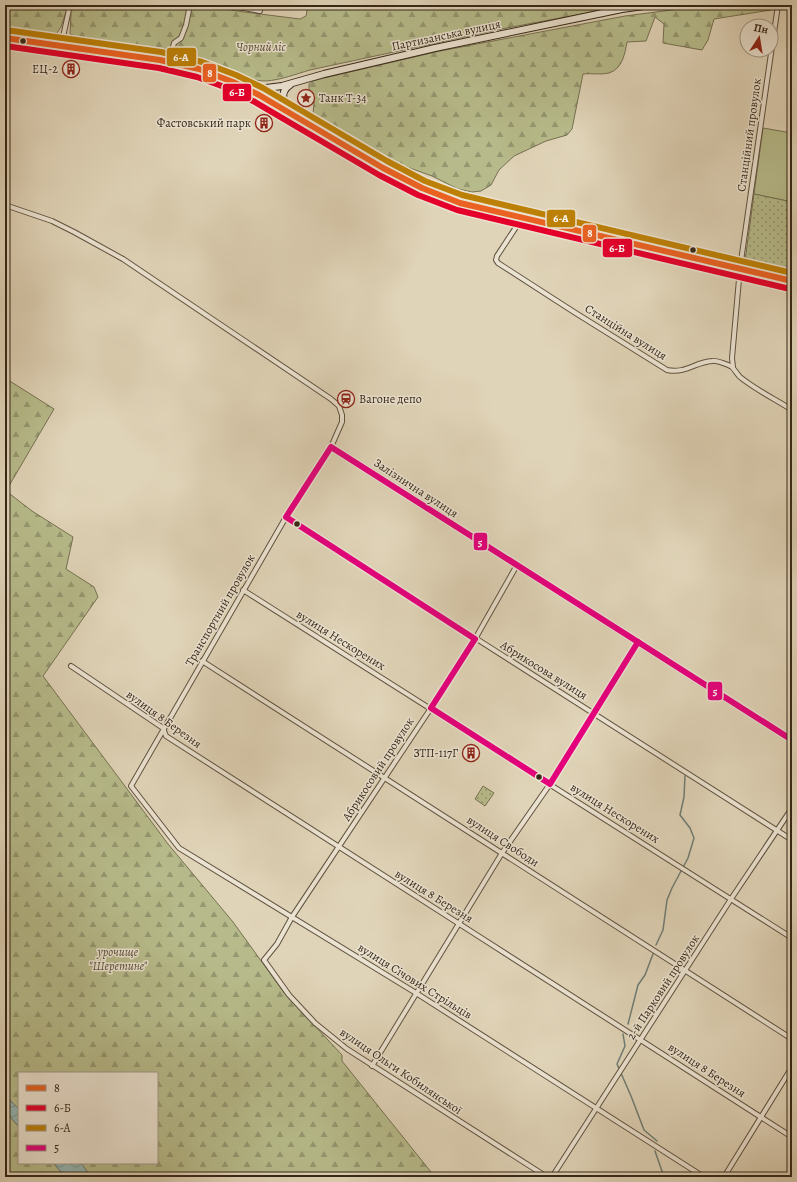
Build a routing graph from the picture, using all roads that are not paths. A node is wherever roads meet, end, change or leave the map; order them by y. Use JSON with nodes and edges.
{"nodes":[{"id":1,"x":70,"y":5,"type":"edge"},
{"id":2,"x":190,"y":5,"type":"edge"},
{"id":3,"x":226,"y":5,"type":"edge"},
{"id":4,"x":261,"y":5,"type":"edge"},
{"id":5,"x":651,"y":5,"type":"edge"},
{"id":6,"x":778,"y":5,"type":"edge"},
{"id":7,"x":5,"y":38,"type":"edge"},
{"id":8,"x":61,"y":46,"type":"junction"},
{"id":9,"x":169,"y":62,"type":"junction"},
{"id":10,"x":294,"y":83,"type":"junction"},
{"id":11,"x":246,"y":88,"type":"junction"},
{"id":12,"x":291,"y":113,"type":"junction"},
{"id":13,"x":5,"y":205,"type":"edge"},
{"id":14,"x":522,"y":218,"type":"junction"},
{"id":15,"x":740,"y":268,"type":"junction"},
{"id":16,"x":792,"y":281,"type":"edge"},
{"id":17,"x":732,"y":367,"type":"junction"},
{"id":18,"x":792,"y":410,"type":"edge"},
{"id":19,"x":331,"y":447,"type":"junction"},
{"id":20,"x":286,"y":517,"type":"junction"},
{"id":21,"x":517,"y":565,"type":"junction"},
{"id":22,"x":243,"y":590,"type":"junction"},
{"id":23,"x":474,"y":639,"type":"junction"},
{"id":24,"x":638,"y":642,"type":"junction"},
{"id":25,"x":202,"y":661,"type":"junction"},
{"id":26,"x":71,"y":666,"type":"dead end"},
{"id":27,"x":431,"y":708,"type":"junction"},
{"id":28,"x":594,"y":713,"type":"junction"},
{"id":29,"x":163,"y":728,"type":"junction"},
{"id":30,"x":792,"y":740,"type":"edge"},
{"id":31,"x":384,"y":778,"type":"junction"},
{"id":32,"x":550,"y":784,"type":"junction"},
{"id":33,"x":130,"y":786,"type":"joint"},
{"id":34,"x":792,"y":808,"type":"edge"},
{"id":35,"x":777,"y":830,"type":"junction"},
{"id":36,"x":792,"y":840,"type":"edge"},
{"id":37,"x":338,"y":848,"type":"junction"},
{"id":38,"x":502,"y":853,"type":"junction"},
{"id":39,"x":731,"y":899,"type":"junction"},
{"id":40,"x":292,"y":917,"type":"junction"},
{"id":41,"x":459,"y":923,"type":"junction"},
{"id":42,"x":792,"y":938,"type":"edge"},
{"id":43,"x":264,"y":960,"type":"joint"},
{"id":44,"x":685,"y":970,"type":"junction"},
{"id":45,"x":416,"y":993,"type":"junction"},
{"id":46,"x":641,"y":1039,"type":"junction"},
{"id":47,"x":792,"y":1039,"type":"edge"},
{"id":48,"x":372,"y":1066,"type":"junction"},
{"id":49,"x":792,"y":1068,"type":"edge"},
{"id":50,"x":596,"y":1108,"type":"junction"},
{"id":51,"x":762,"y":1117,"type":"junction"},
{"id":52,"x":792,"y":1136,"type":"edge"},
{"id":53,"x":547,"y":1177,"type":"edge"},
{"id":54,"x":552,"y":1177,"type":"edge"},
{"id":55,"x":704,"y":1177,"type":"edge"},
{"id":56,"x":724,"y":1177,"type":"edge"}],
"edges":[{"from":1,"to":8,"type":"street"},
{"from":2,"to":9,"type":"street"},
{"from":3,"to":4,"type":"street"},
{"from":5,"to":10,"type":"street","name":"Партизанська вулиця"},
{"from":6,"to":15,"type":"street","name":"Станційний провулок"},
{"from":7,"to":8,"type":"main road"},
{"from":8,"to":9,"type":"main road"},
{"from":9,"to":11,"type":"main road"},
{"from":10,"to":11,"type":"street","name":"Партизанська вулиця"},
{"from":10,"to":12,"type":"street"},
{"from":11,"to":12,"type":"main road"},
{"from":12,"to":14,"type":"main road"},
{"from":13,"to":19,"type":"street","name":"Транспортний провулок"},
{"from":14,"to":15,"type":"main road"},
{"from":14,"to":17,"type":"street","name":"Станційна вулиця"},
{"from":15,"to":16,"type":"main road"},
{"from":15,"to":17,"type":"street","name":"Станційний провулок"},
{"from":17,"to":18,"type":"street","name":"Станційна вулиця"},
{"from":19,"to":20,"type":"street","name":"Транспортний провулок"},
{"from":19,"to":21,"type":"street","name":"Залізнична вулиця"},
{"from":20,"to":22,"type":"street","name":"Транспортний провулок"},
{"from":20,"to":23,"type":"street","name":"Абрикосова вулиця"},
{"from":21,"to":23,"type":"street","name":"Абрикосовий провулок"},
{"from":21,"to":24,"type":"street","name":"Залізнична вулиця"},
{"from":22,"to":25,"type":"street","name":"Транспортний провулок"},
{"from":22,"to":27,"type":"street","name":"вулиця Нескорених"},
{"from":23,"to":27,"type":"street","name":"Абрикосовий провулок"},
{"from":23,"to":28,"type":"street","name":"Абрикосова вулиця"},
{"from":24,"to":28,"type":"street"},
{"from":24,"to":30,"type":"street","name":"Залізнична вулиця"},
{"from":25,"to":29,"type":"street","name":"Транспортний провулок"},
{"from":25,"to":31,"type":"street","name":"вулиця Свободи"},
{"from":26,"to":29,"type":"street","name":"вулиця 8 Березня"},
{"from":27,"to":31,"type":"street","name":"Абрикосовий провулок"},
{"from":27,"to":32,"type":"street","name":"вулиця Нескорених"},
{"from":28,"to":32,"type":"street"},
{"from":28,"to":35,"type":"street","name":"Абрикосова вулиця"},
{"from":29,"to":33,"type":"street","name":"Транспортний провулок"},
{"from":29,"to":37,"type":"street","name":"вулиця 8 Березня"},
{"from":31,"to":37,"type":"street","name":"Абрикосовий провулок"},
{"from":31,"to":38,"type":"street","name":"вулиця Свободи"},
{"from":32,"to":38,"type":"street"},
{"from":32,"to":39,"type":"street","name":"вулиця Нескорених"},
{"from":33,"to":40,"type":"street","name":"вулиця Січових Стрільців"},
{"from":34,"to":35,"type":"street","name":"2-й Парковий провулок"},
{"from":35,"to":36,"type":"street","name":"Абрикосова вулиця"},
{"from":35,"to":39,"type":"street","name":"2-й Парковий провулок"},
{"from":37,"to":40,"type":"street","name":"Абрикосовий провулок"},
{"from":37,"to":41,"type":"street","name":"вулиця 8 Березня"},
{"from":38,"to":41,"type":"street"},
{"from":38,"to":44,"type":"street","name":"вулиця Свободи"},
{"from":39,"to":42,"type":"street","name":"вулиця Нескорених"},
{"from":39,"to":44,"type":"street","name":"2-й Парковий провулок"},
{"from":40,"to":43,"type":"street","name":"Абрикосовий провулок"},
{"from":40,"to":45,"type":"street","name":"вулиця Січових Стрільців"},
{"from":41,"to":45,"type":"street"},
{"from":41,"to":46,"type":"street","name":"вулиця 8 Березня"},
{"from":43,"to":48,"type":"street","name":"вулиця Ольги Кобилянської"},
{"from":44,"to":46,"type":"street","name":"2-й Парковий провулок"},
{"from":44,"to":47,"type":"street","name":"вулиця Свободи"},
{"from":45,"to":48,"type":"street"},
{"from":45,"to":50,"type":"street","name":"вулиця Січових Стрільців"},
{"from":46,"to":50,"type":"street","name":"2-й Парковий провулок"},
{"from":46,"to":51,"type":"street","name":"вулиця 8 Березня"},
{"from":48,"to":53,"type":"street","name":"вулиця Ольги Кобилянської"},
{"from":49,"to":51,"type":"street"},
{"from":50,"to":54,"type":"street","name":"2-й Парковий провулок"},
{"from":50,"to":55,"type":"street","name":"вулиця Січових Стрільців"},
{"from":51,"to":52,"type":"street","name":"вулиця 8 Березня"},
{"from":51,"to":56,"type":"street"}]}
